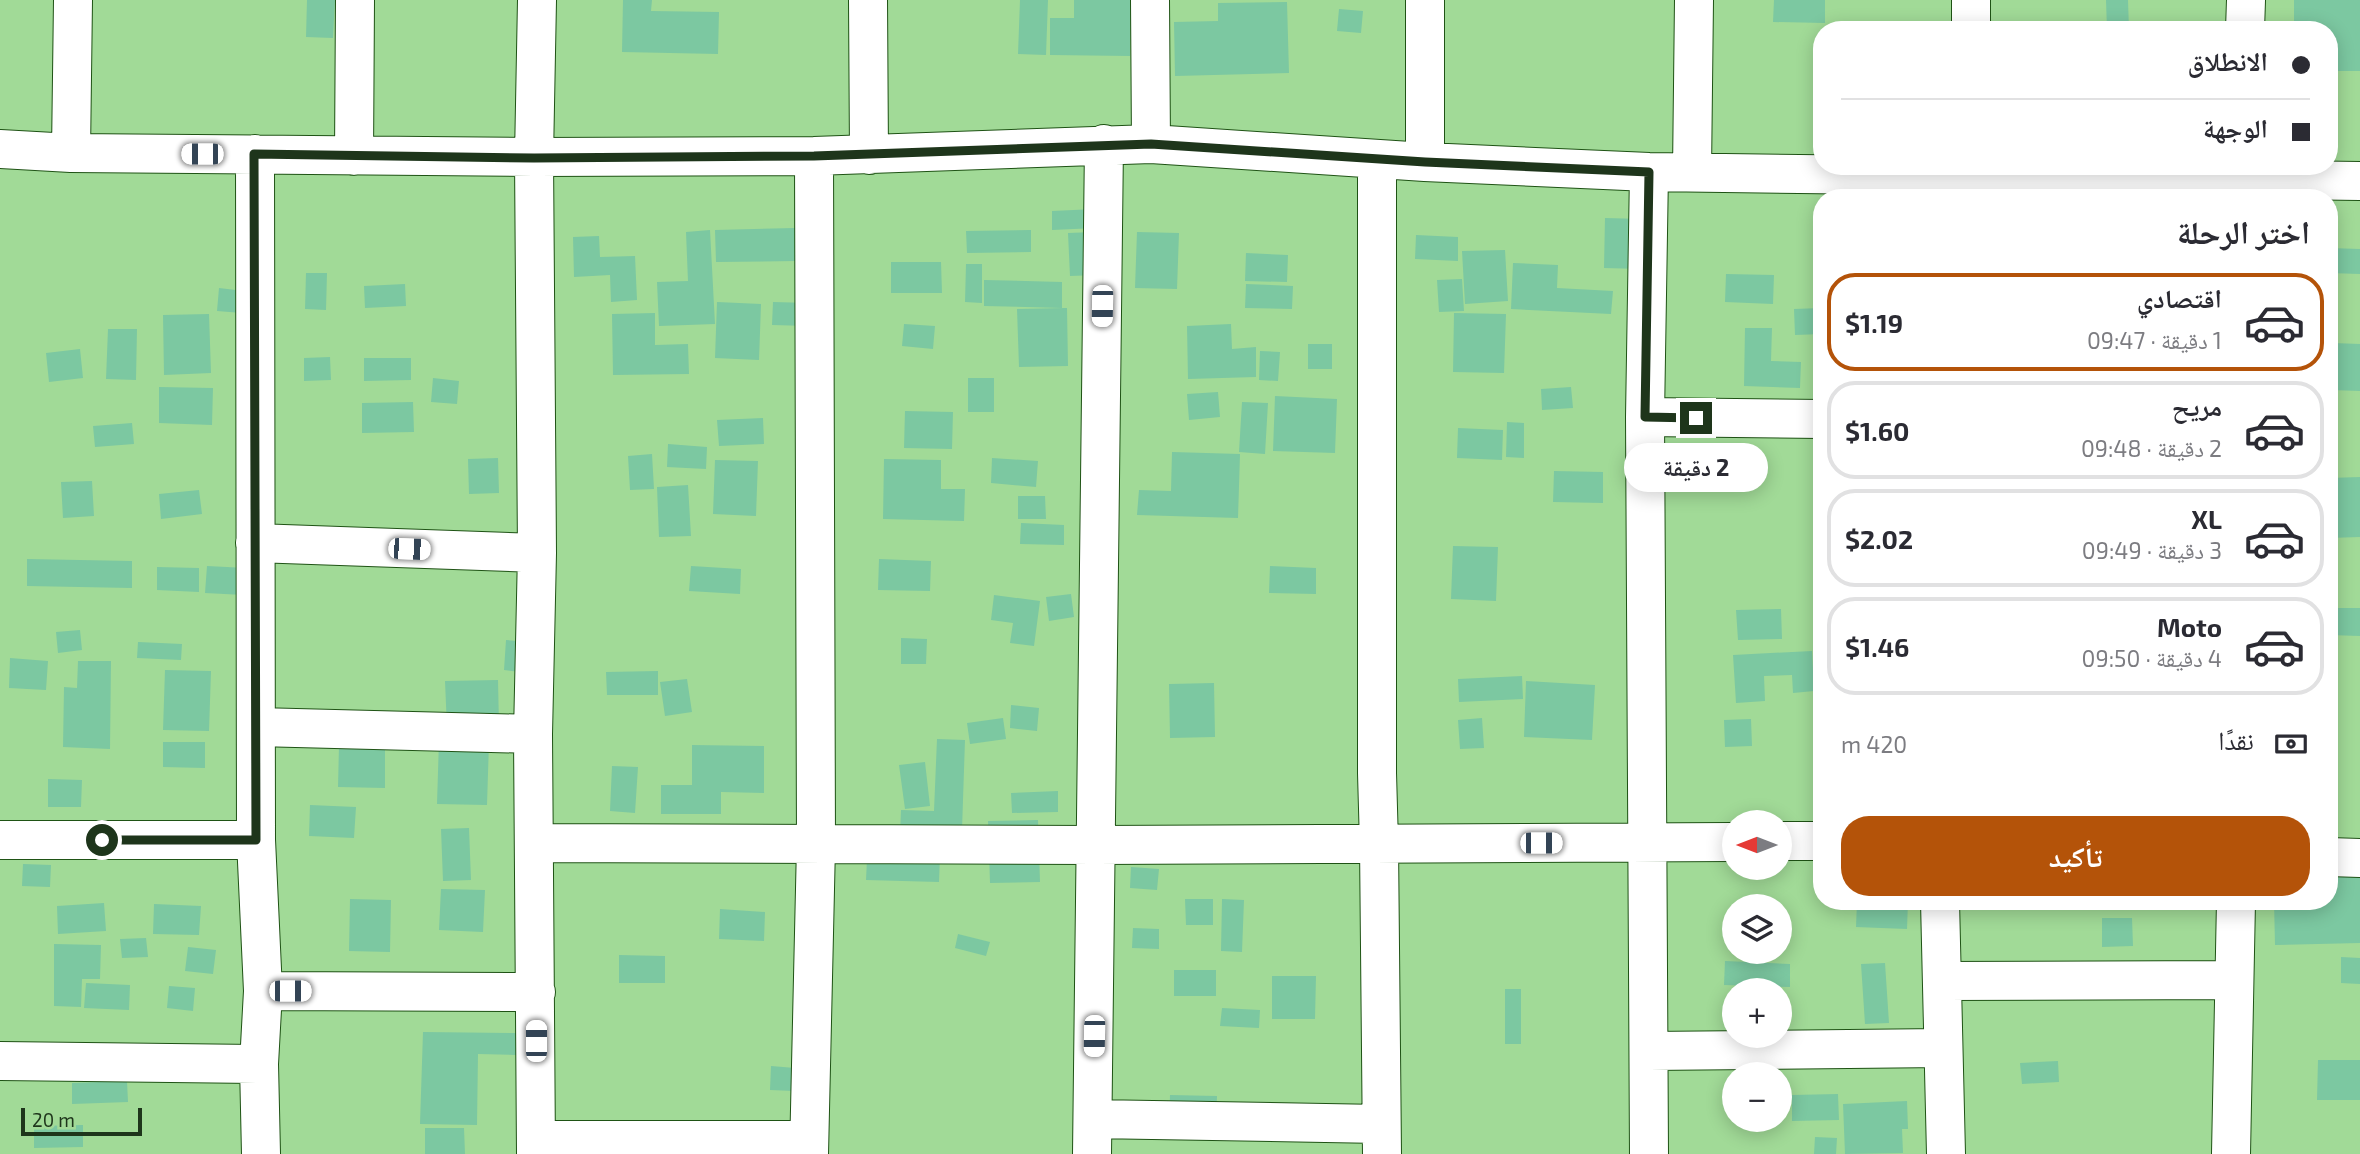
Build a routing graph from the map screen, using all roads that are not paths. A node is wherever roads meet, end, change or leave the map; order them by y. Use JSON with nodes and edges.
{"nodes":[{"id":1,"x":74,"y":0,"type":"edge"},
{"id":2,"x":355,"y":0,"type":"edge"},
{"id":3,"x":537,"y":0,"type":"edge"},
{"id":4,"x":868,"y":0,"type":"edge"},
{"id":5,"x":1150,"y":0,"type":"edge"},
{"id":6,"x":1425,"y":0,"type":"edge"},
{"id":7,"x":1694,"y":0,"type":"edge"},
{"id":8,"x":1971,"y":0,"type":"edge"},
{"id":9,"x":2246,"y":0,"type":"edge"},
{"id":10,"x":1971,"y":21,"type":"edge"},
{"id":11,"x":2245,"y":21,"type":"edge"},
{"id":12,"x":1104,"y":144,"type":"junction"},
{"id":13,"x":1151,"y":144,"type":"junction"},
{"id":14,"x":0,"y":149,"type":"edge"},
{"id":15,"x":71,"y":153,"type":"junction"},
{"id":16,"x":254,"y":154,"type":"junction"},
{"id":17,"x":869,"y":155,"type":"junction"},
{"id":18,"x":354,"y":156,"type":"junction"},
{"id":19,"x":814,"y":156,"type":"junction"},
{"id":20,"x":534,"y":158,"type":"junction"},
{"id":21,"x":1377,"y":159,"type":"junction"},
{"id":22,"x":1425,"y":162,"type":"junction"},
{"id":23,"x":1649,"y":172,"type":"junction"},
{"id":24,"x":1692,"y":172,"type":"junction"},
{"id":25,"x":1956,"y":179,"type":"edge"},
{"id":26,"x":2244,"y":181,"type":"edge"},
{"id":27,"x":2360,"y":181,"type":"edge"},
{"id":28,"x":1645,"y":417,"type":"junction"},
{"id":29,"x":1813,"y":419,"type":"edge"},
{"id":30,"x":255,"y":543,"type":"junction"},
{"id":31,"x":537,"y":553,"type":"junction"},
{"id":32,"x":257,"y":727,"type":"junction"},
{"id":33,"x":533,"y":734,"type":"junction"},
{"id":34,"x":0,"y":840,"type":"edge"},
{"id":35,"x":256,"y":840,"type":"junction"},
{"id":36,"x":1792,"y":841,"type":"edge"},
{"id":37,"x":1813,"y":841,"type":"edge"},
{"id":38,"x":1649,"y":842,"type":"junction"},
{"id":39,"x":1722,"y":842,"type":"edge"},
{"id":40,"x":534,"y":844,"type":"junction"},
{"id":41,"x":1379,"y":844,"type":"junction"},
{"id":42,"x":816,"y":845,"type":"junction"},
{"id":43,"x":1096,"y":845,"type":"junction"},
{"id":44,"x":2338,"y":857,"type":"edge"},
{"id":45,"x":2360,"y":858,"type":"edge"},
{"id":46,"x":1940,"y":910,"type":"edge"},
{"id":47,"x":2236,"y":910,"type":"edge"},
{"id":48,"x":2233,"y":980,"type":"junction"},
{"id":49,"x":1942,"y":981,"type":"junction"},
{"id":50,"x":262,"y":991,"type":"junction"},
{"id":51,"x":536,"y":992,"type":"junction"},
{"id":52,"x":1942,"y":1048,"type":"junction"},
{"id":53,"x":1649,"y":1051,"type":"junction"},
{"id":54,"x":0,"y":1061,"type":"edge"},
{"id":55,"x":259,"y":1064,"type":"junction"},
{"id":56,"x":1093,"y":1136,"type":"edge"},
{"id":57,"x":1381,"y":1139,"type":"edge"},
{"id":58,"x":536,"y":1147,"type":"edge"},
{"id":59,"x":809,"y":1147,"type":"edge"},
{"id":60,"x":261,"y":1154,"type":"edge"},
{"id":61,"x":1649,"y":1154,"type":"edge"},
{"id":62,"x":1946,"y":1154,"type":"edge"},
{"id":63,"x":2231,"y":1154,"type":"edge"}],
"edges":[{"from":1,"to":15,"type":"street"},
{"from":2,"to":18,"type":"street"},
{"from":3,"to":20,"type":"street"},
{"from":4,"to":17,"type":"street"},
{"from":5,"to":13,"type":"street"},
{"from":6,"to":22,"type":"street"},
{"from":7,"to":24,"type":"street"},
{"from":8,"to":10,"type":"street"},
{"from":9,"to":11,"type":"street"},
{"from":12,"to":13,"type":"street"},
{"from":12,"to":17,"type":"street"},
{"from":12,"to":43,"type":"street"},
{"from":13,"to":21,"type":"street"},
{"from":14,"to":15,"type":"street"},
{"from":15,"to":16,"type":"street"},
{"from":16,"to":18,"type":"street"},
{"from":16,"to":30,"type":"street"},
{"from":17,"to":19,"type":"street"},
{"from":18,"to":20,"type":"street"},
{"from":19,"to":20,"type":"street"},
{"from":19,"to":42,"type":"street"},
{"from":20,"to":31,"type":"street"},
{"from":21,"to":22,"type":"street"},
{"from":21,"to":41,"type":"street"},
{"from":22,"to":23,"type":"street"},
{"from":23,"to":24,"type":"street"},
{"from":23,"to":28,"type":"street"},
{"from":24,"to":25,"type":"street"},
{"from":25,"to":26,"type":"street"},
{"from":26,"to":27,"type":"street"},
{"from":28,"to":29,"type":"street"},
{"from":28,"to":38,"type":"street"},
{"from":30,"to":31,"type":"street"},
{"from":30,"to":32,"type":"street"},
{"from":31,"to":33,"type":"street"},
{"from":32,"to":33,"type":"street"},
{"from":32,"to":35,"type":"street"},
{"from":33,"to":40,"type":"street"},
{"from":34,"to":35,"type":"street"},
{"from":35,"to":50,"type":"street"},
{"from":36,"to":37,"type":"street"},
{"from":38,"to":39,"type":"street"},
{"from":38,"to":41,"type":"street"},
{"from":38,"to":53,"type":"street"},
{"from":40,"to":42,"type":"street"},
{"from":40,"to":51,"type":"street"},
{"from":41,"to":43,"type":"street"},
{"from":41,"to":57,"type":"street"},
{"from":42,"to":43,"type":"street"},
{"from":42,"to":59,"type":"street"},
{"from":43,"to":56,"type":"street"},
{"from":44,"to":45,"type":"street"},
{"from":46,"to":49,"type":"street"},
{"from":47,"to":48,"type":"street"},
{"from":48,"to":49,"type":"street"},
{"from":48,"to":63,"type":"street"},
{"from":49,"to":52,"type":"street"},
{"from":50,"to":51,"type":"street"},
{"from":50,"to":55,"type":"street"},
{"from":51,"to":58,"type":"street"},
{"from":52,"to":53,"type":"street"},
{"from":52,"to":62,"type":"street"},
{"from":53,"to":61,"type":"street"},
{"from":54,"to":55,"type":"street"},
{"from":55,"to":60,"type":"street"},
{"from":56,"to":57,"type":"street"},
{"from":58,"to":59,"type":"street"}]}
